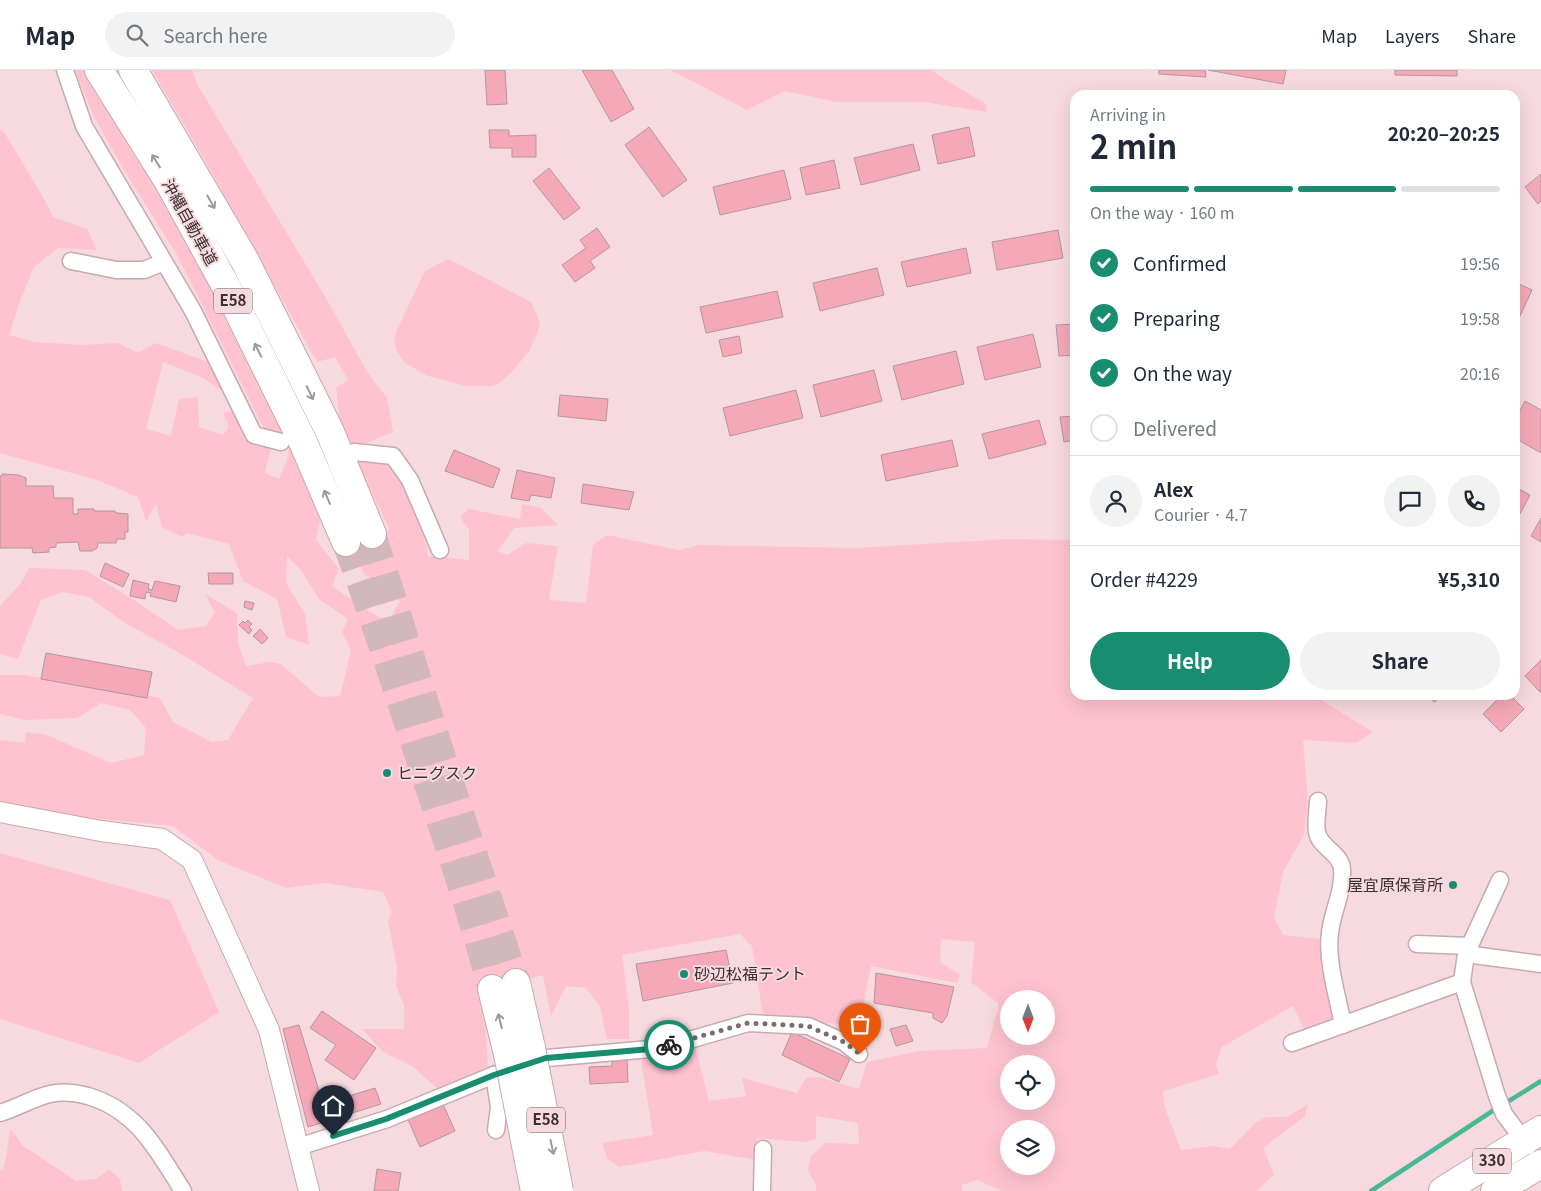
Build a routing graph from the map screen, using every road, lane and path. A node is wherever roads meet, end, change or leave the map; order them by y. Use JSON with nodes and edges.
{"nodes":[{"id":1,"x":64,"y":70,"type":"edge"},
{"id":2,"x":99,"y":70,"type":"edge"},
{"id":3,"x":133,"y":70,"type":"edge"},
{"id":4,"x":71,"y":261,"type":"dead end"},
{"id":5,"x":164,"y":262,"type":"junction"},
{"id":6,"x":281,"y":442,"type":"dead end"},
{"id":7,"x":354,"y":452,"type":"dead end"},
{"id":8,"x":372,"y":534,"type":"tunnel mouth"},
{"id":9,"x":346,"y":542,"type":"tunnel mouth"},
{"id":10,"x":440,"y":550,"type":"dead end"},
{"id":11,"x":1318,"y":801,"type":"dead end"},
{"id":12,"x":0,"y":812,"type":"edge"},
{"id":13,"x":1500,"y":880,"type":"dead end"},
{"id":14,"x":1417,"y":944,"type":"dead end"},
{"id":15,"x":1468,"y":950,"type":"junction"},
{"id":16,"x":1541,"y":964,"type":"edge"},
{"id":17,"x":1462,"y":982,"type":"junction"},
{"id":18,"x":504,"y":986,"type":"tunnel mouth"},
{"id":19,"x":1343,"y":1025,"type":"junction"},
{"id":20,"x":1292,"y":1043,"type":"dead end"},
{"id":21,"x":860,"y":1054,"type":"dead end"},
{"id":22,"x":511,"y":1059,"type":"junction"},
{"id":23,"x":0,"y":1113,"type":"edge"},
{"id":24,"x":496,"y":1130,"type":"dead end"},
{"id":25,"x":1533,"y":1136,"type":"edge"},
{"id":26,"x":298,"y":1147,"type":"junction"},
{"id":27,"x":763,"y":1150,"type":"dead end"},
{"id":28,"x":1541,"y":1163,"type":"edge"},
{"id":29,"x":183,"y":1191,"type":"edge"},
{"id":30,"x":309,"y":1191,"type":"edge"},
{"id":31,"x":535,"y":1191,"type":"edge"},
{"id":32,"x":560,"y":1191,"type":"edge"},
{"id":33,"x":762,"y":1191,"type":"edge"},
{"id":34,"x":1443,"y":1191,"type":"edge"},
{"id":35,"x":1495,"y":1191,"type":"edge"}],
"edges":[{"from":1,"to":5,"type":"street"},
{"from":9,"to":2,"type":"highway","name":"沖縄自動車道","number":"E58","one_way":true},
{"from":3,"to":8,"type":"highway","name":"沖縄自動車道","number":"E58","one_way":true},
{"from":4,"to":5,"type":"street"},
{"from":5,"to":6,"type":"street"},
{"from":7,"to":10,"type":"street"},
{"from":11,"to":19,"type":"street"},
{"from":12,"to":26,"type":"street"},
{"from":13,"to":15,"type":"street"},
{"from":14,"to":15,"type":"street"},
{"from":15,"to":16,"type":"street"},
{"from":15,"to":17,"type":"street"},
{"from":17,"to":19,"type":"street"},
{"from":17,"to":25,"type":"street"},
{"from":18,"to":22,"type":"highway","number":"E58"},
{"from":19,"to":20,"type":"street"},
{"from":21,"to":22,"type":"street"},
{"from":22,"to":24,"type":"street"},
{"from":22,"to":26,"type":"street"},
{"from":22,"to":31,"type":"highway","number":"E58","bridge":true},
{"from":22,"to":32,"type":"highway","number":"E58","one_way":true,"bridge":true},
{"from":23,"to":29,"type":"street"},
{"from":25,"to":28,"type":"street"},
{"from":25,"to":34,"type":"highway","number":"330"},
{"from":26,"to":30,"type":"street"},
{"from":27,"to":33,"type":"street"},
{"from":28,"to":35,"type":"highway","number":"330"}]}
